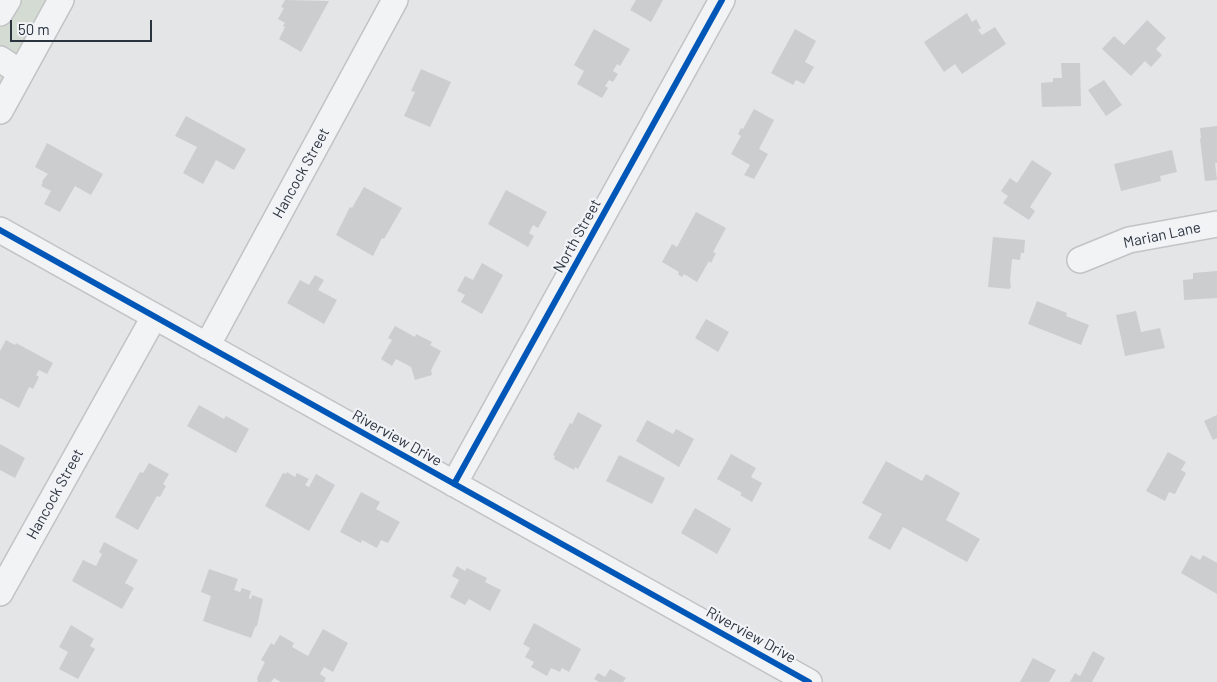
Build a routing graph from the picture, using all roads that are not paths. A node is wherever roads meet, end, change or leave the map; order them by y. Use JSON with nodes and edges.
{"nodes":[{"id":1,"x":8,"y":0,"type":"edge"},
{"id":2,"x":60,"y":0,"type":"edge"},
{"id":3,"x":395,"y":0,"type":"edge"},
{"id":4,"x":722,"y":0,"type":"edge"},
{"id":5,"x":0,"y":13,"type":"edge"},
{"id":6,"x":0,"y":59,"type":"edge"},
{"id":7,"x":21,"y":73,"type":"junction"},
{"id":8,"x":0,"y":112,"type":"edge"},
{"id":9,"x":1217,"y":224,"type":"edge"},
{"id":10,"x":0,"y":230,"type":"edge"},
{"id":11,"x":1080,"y":260,"type":"dead end"},
{"id":12,"x":154,"y":317,"type":"junction"},
{"id":13,"x":206,"y":346,"type":"junction"},
{"id":14,"x":454,"y":484,"type":"junction"},
{"id":15,"x":0,"y":593,"type":"edge"},
{"id":16,"x":809,"y":682,"type":"edge"}],
"edges":[{"from":1,"to":5,"type":"street"},
{"from":2,"to":7,"type":"street"},
{"from":3,"to":13,"type":"street","name":"Hancock Street"},
{"from":4,"to":14,"type":"street","name":"North Street"},
{"from":6,"to":7,"type":"street"},
{"from":7,"to":8,"type":"street"},
{"from":9,"to":11,"type":"street","name":"Marian Lane"},
{"from":10,"to":12,"type":"street","name":"Riverview Drive"},
{"from":12,"to":13,"type":"street","name":"Riverview Drive"},
{"from":12,"to":15,"type":"street","name":"Hancock Street"},
{"from":13,"to":14,"type":"street","name":"Riverview Drive"},
{"from":14,"to":16,"type":"street","name":"Riverview Drive"}]}
